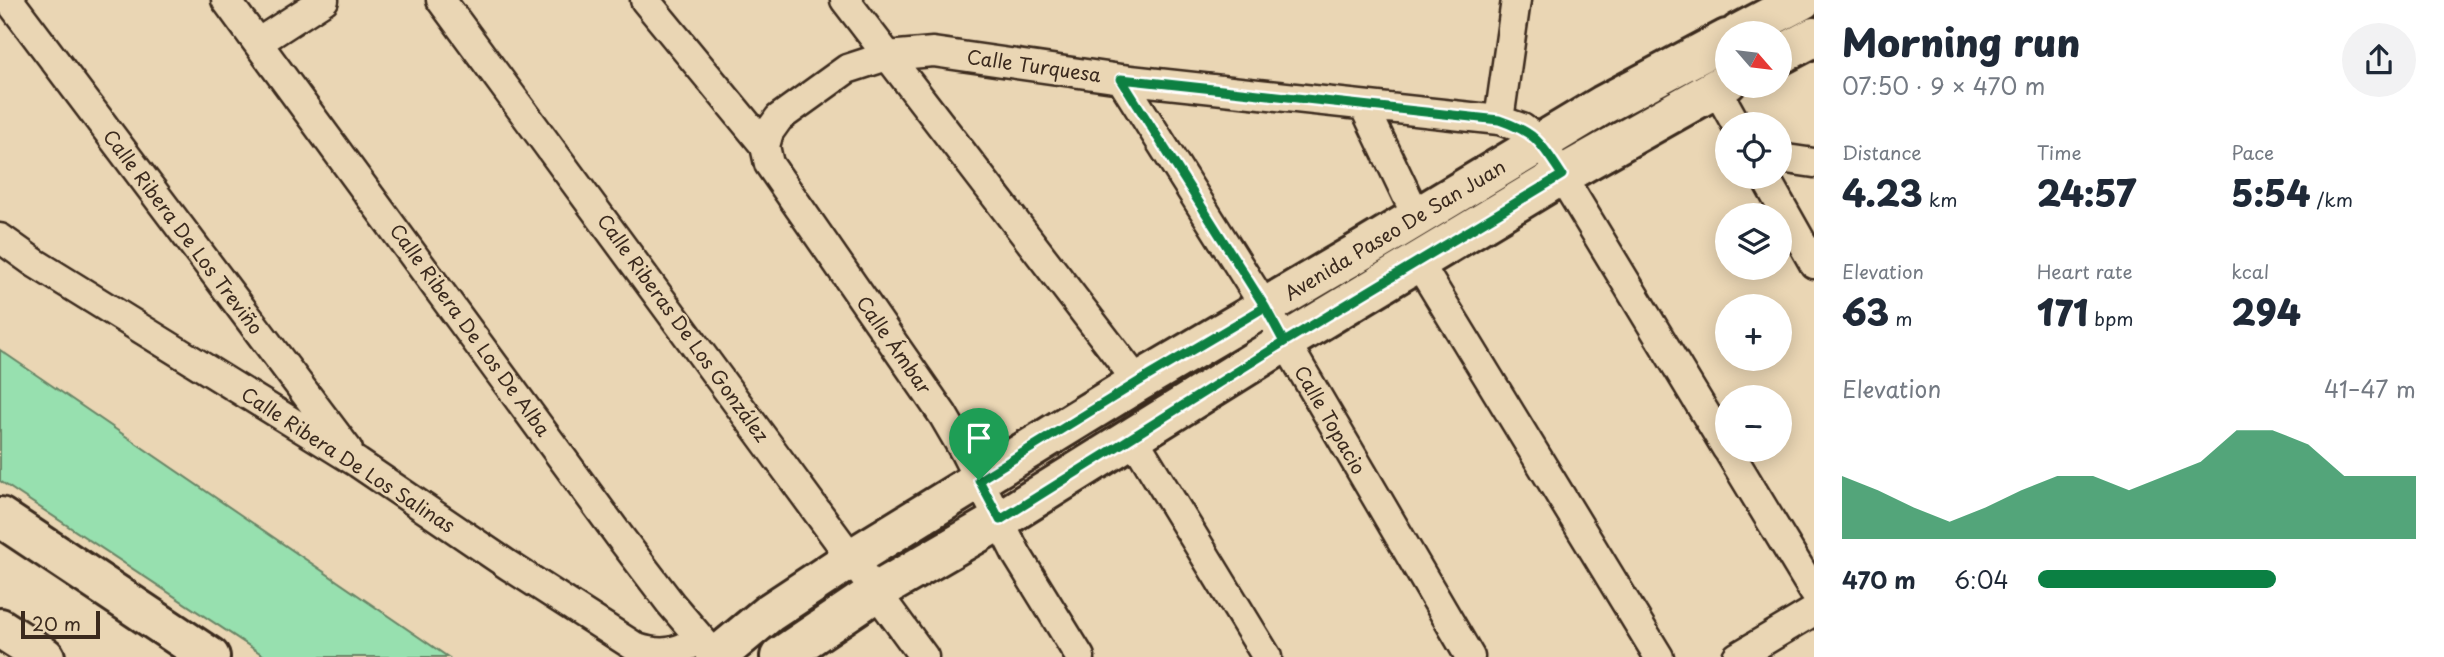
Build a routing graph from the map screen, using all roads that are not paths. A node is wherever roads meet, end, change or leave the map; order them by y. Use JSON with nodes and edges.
{"nodes":[{"id":1,"x":9,"y":0,"type":"edge"},
{"id":2,"x":226,"y":0,"type":"edge"},
{"id":3,"x":324,"y":0,"type":"edge"},
{"id":4,"x":441,"y":0,"type":"edge"},
{"id":5,"x":645,"y":0,"type":"edge"},
{"id":6,"x":845,"y":0,"type":"edge"},
{"id":7,"x":1516,"y":0,"type":"edge"},
{"id":8,"x":1802,"y":0,"type":"edge"},
{"id":9,"x":1762,"y":21,"type":"edge"},
{"id":10,"x":1814,"y":37,"type":"edge"},
{"id":11,"x":258,"y":42,"type":"junction"},
{"id":12,"x":1715,"y":45,"type":"edge"},
{"id":13,"x":1792,"y":49,"type":"edge"},
{"id":14,"x":887,"y":56,"type":"junction"},
{"id":15,"x":1121,"y":79,"type":"junction"},
{"id":16,"x":1715,"y":89,"type":"edge"},
{"id":17,"x":1364,"y":106,"type":"junction"},
{"id":18,"x":1499,"y":120,"type":"junction"},
{"id":19,"x":1541,"y":142,"type":"junction"},
{"id":20,"x":765,"y":146,"type":"junction"},
{"id":21,"x":1792,"y":160,"type":"edge"},
{"id":22,"x":1814,"y":163,"type":"edge"},
{"id":23,"x":1562,"y":175,"type":"junction"},
{"id":24,"x":1772,"y":189,"type":"edge"},
{"id":25,"x":1417,"y":217,"type":"junction"},
{"id":26,"x":0,"y":238,"type":"edge"},
{"id":27,"x":1418,"y":262,"type":"junction"},
{"id":28,"x":1814,"y":264,"type":"edge"},
{"id":29,"x":1265,"y":307,"type":"junction"},
{"id":30,"x":1284,"y":342,"type":"junction"},
{"id":31,"x":1138,"y":382,"type":"junction"},
{"id":32,"x":1715,"y":429,"type":"edge"},
{"id":33,"x":1132,"y":436,"type":"junction"},
{"id":34,"x":1735,"y":462,"type":"edge"},
{"id":35,"x":358,"y":463,"type":"junction"},
{"id":36,"x":979,"y":480,"type":"junction"},
{"id":37,"x":0,"y":517,"type":"edge"},
{"id":38,"x":1000,"y":520,"type":"junction"},
{"id":39,"x":852,"y":558,"type":"junction"},
{"id":40,"x":876,"y":592,"type":"junction"},
{"id":41,"x":1814,"y":592,"type":"edge"},
{"id":42,"x":1814,"y":611,"type":"edge"},
{"id":43,"x":0,"y":628,"type":"edge"},
{"id":44,"x":711,"y":651,"type":"edge"},
{"id":45,"x":45,"y":657,"type":"edge"},
{"id":46,"x":210,"y":657,"type":"edge"},
{"id":47,"x":779,"y":657,"type":"edge"},
{"id":48,"x":925,"y":657,"type":"edge"},
{"id":49,"x":1080,"y":657,"type":"edge"},
{"id":50,"x":1267,"y":657,"type":"edge"},
{"id":51,"x":1470,"y":657,"type":"edge"},
{"id":52,"x":1660,"y":657,"type":"edge"},
{"id":53,"x":1737,"y":657,"type":"edge"}],
"edges":[{"from":1,"to":35,"type":"street","name":"Calle Ribera De Los Treviño"},
{"from":2,"to":11,"type":"street","name":"Calle Ribera De Los De Alba"},
{"from":3,"to":11,"type":"street"},
{"from":4,"to":39,"type":"street","name":"Calle Riberas De Los González"},
{"from":5,"to":20,"type":"street","name":"Calle Ámbar"},
{"from":6,"to":14,"type":"street"},
{"from":7,"to":18,"type":"street"},
{"from":8,"to":9,"type":"main road"},
{"from":10,"to":13,"type":"main road"},
{"from":11,"to":44,"type":"street","name":"Calle Ribera De Los De Alba"},
{"from":12,"to":19,"type":"main road","name":"Avenida Paseo De San Juan"},
{"from":14,"to":15,"type":"street","name":"Calle Turquesa"},
{"from":14,"to":20,"type":"street","name":"Calle Turquesa"},
{"from":14,"to":31,"type":"street"},
{"from":15,"to":17,"type":"street","name":"Calle Turquesa"},
{"from":15,"to":29,"type":"street","name":"Calle Topacio"},
{"from":16,"to":23,"type":"main road","name":"Avenida Paseo De San Juan"},
{"from":17,"to":18,"type":"street","name":"Calle Turquesa"},
{"from":17,"to":25,"type":"street"},
{"from":18,"to":19,"type":"street","name":"Calle Turquesa"},
{"from":19,"to":23,"type":"street"},
{"from":19,"to":25,"type":"main road","name":"Avenida Paseo De San Juan"},
{"from":20,"to":36,"type":"street","name":"Calle Ámbar"},
{"from":21,"to":22,"type":"street"},
{"from":23,"to":27,"type":"main road","name":"Avenida Paseo De San Juan"},
{"from":23,"to":32,"type":"street"},
{"from":24,"to":28,"type":"street"},
{"from":25,"to":29,"type":"main road","name":"Avenida Paseo De San Juan"},
{"from":26,"to":35,"type":"street","name":"Calle Ribera De Los Salinas"},
{"from":27,"to":30,"type":"main road","name":"Avenida Paseo De San Juan"},
{"from":27,"to":52,"type":"street"},
{"from":29,"to":30,"type":"street","name":"Calle Topacio"},
{"from":29,"to":31,"type":"main road","name":"Avenida Paseo De San Juan"},
{"from":30,"to":33,"type":"main road","name":"Avenida Paseo De San Juan"},
{"from":30,"to":51,"type":"street","name":"Calle Topacio"},
{"from":31,"to":36,"type":"main road","name":"Avenida Paseo De San Juan"},
{"from":33,"to":38,"type":"main road","name":"Avenida Paseo De San Juan"},
{"from":33,"to":50,"type":"street"},
{"from":34,"to":41,"type":"street"},
{"from":35,"to":44,"type":"street","name":"Calle Ribera De Los Salinas"},
{"from":36,"to":38,"type":"street","name":"Calle Ámbar"},
{"from":36,"to":39,"type":"main road","name":"Avenida Paseo De San Juan"},
{"from":37,"to":46,"type":"main road"},
{"from":38,"to":40,"type":"main road","name":"Avenida Paseo De San Juan"},
{"from":38,"to":49,"type":"street","name":"Calle Ámbar"},
{"from":39,"to":40,"type":"street","name":"Calle Riberas De Los González"},
{"from":39,"to":44,"type":"main road","name":"Avenida Paseo De San Juan"},
{"from":40,"to":47,"type":"main road","name":"Avenida Paseo De San Juan"},
{"from":40,"to":48,"type":"street","name":"Calle Riberas De Los González"},
{"from":42,"to":53,"type":"street"},
{"from":43,"to":45,"type":"main road"}]}
